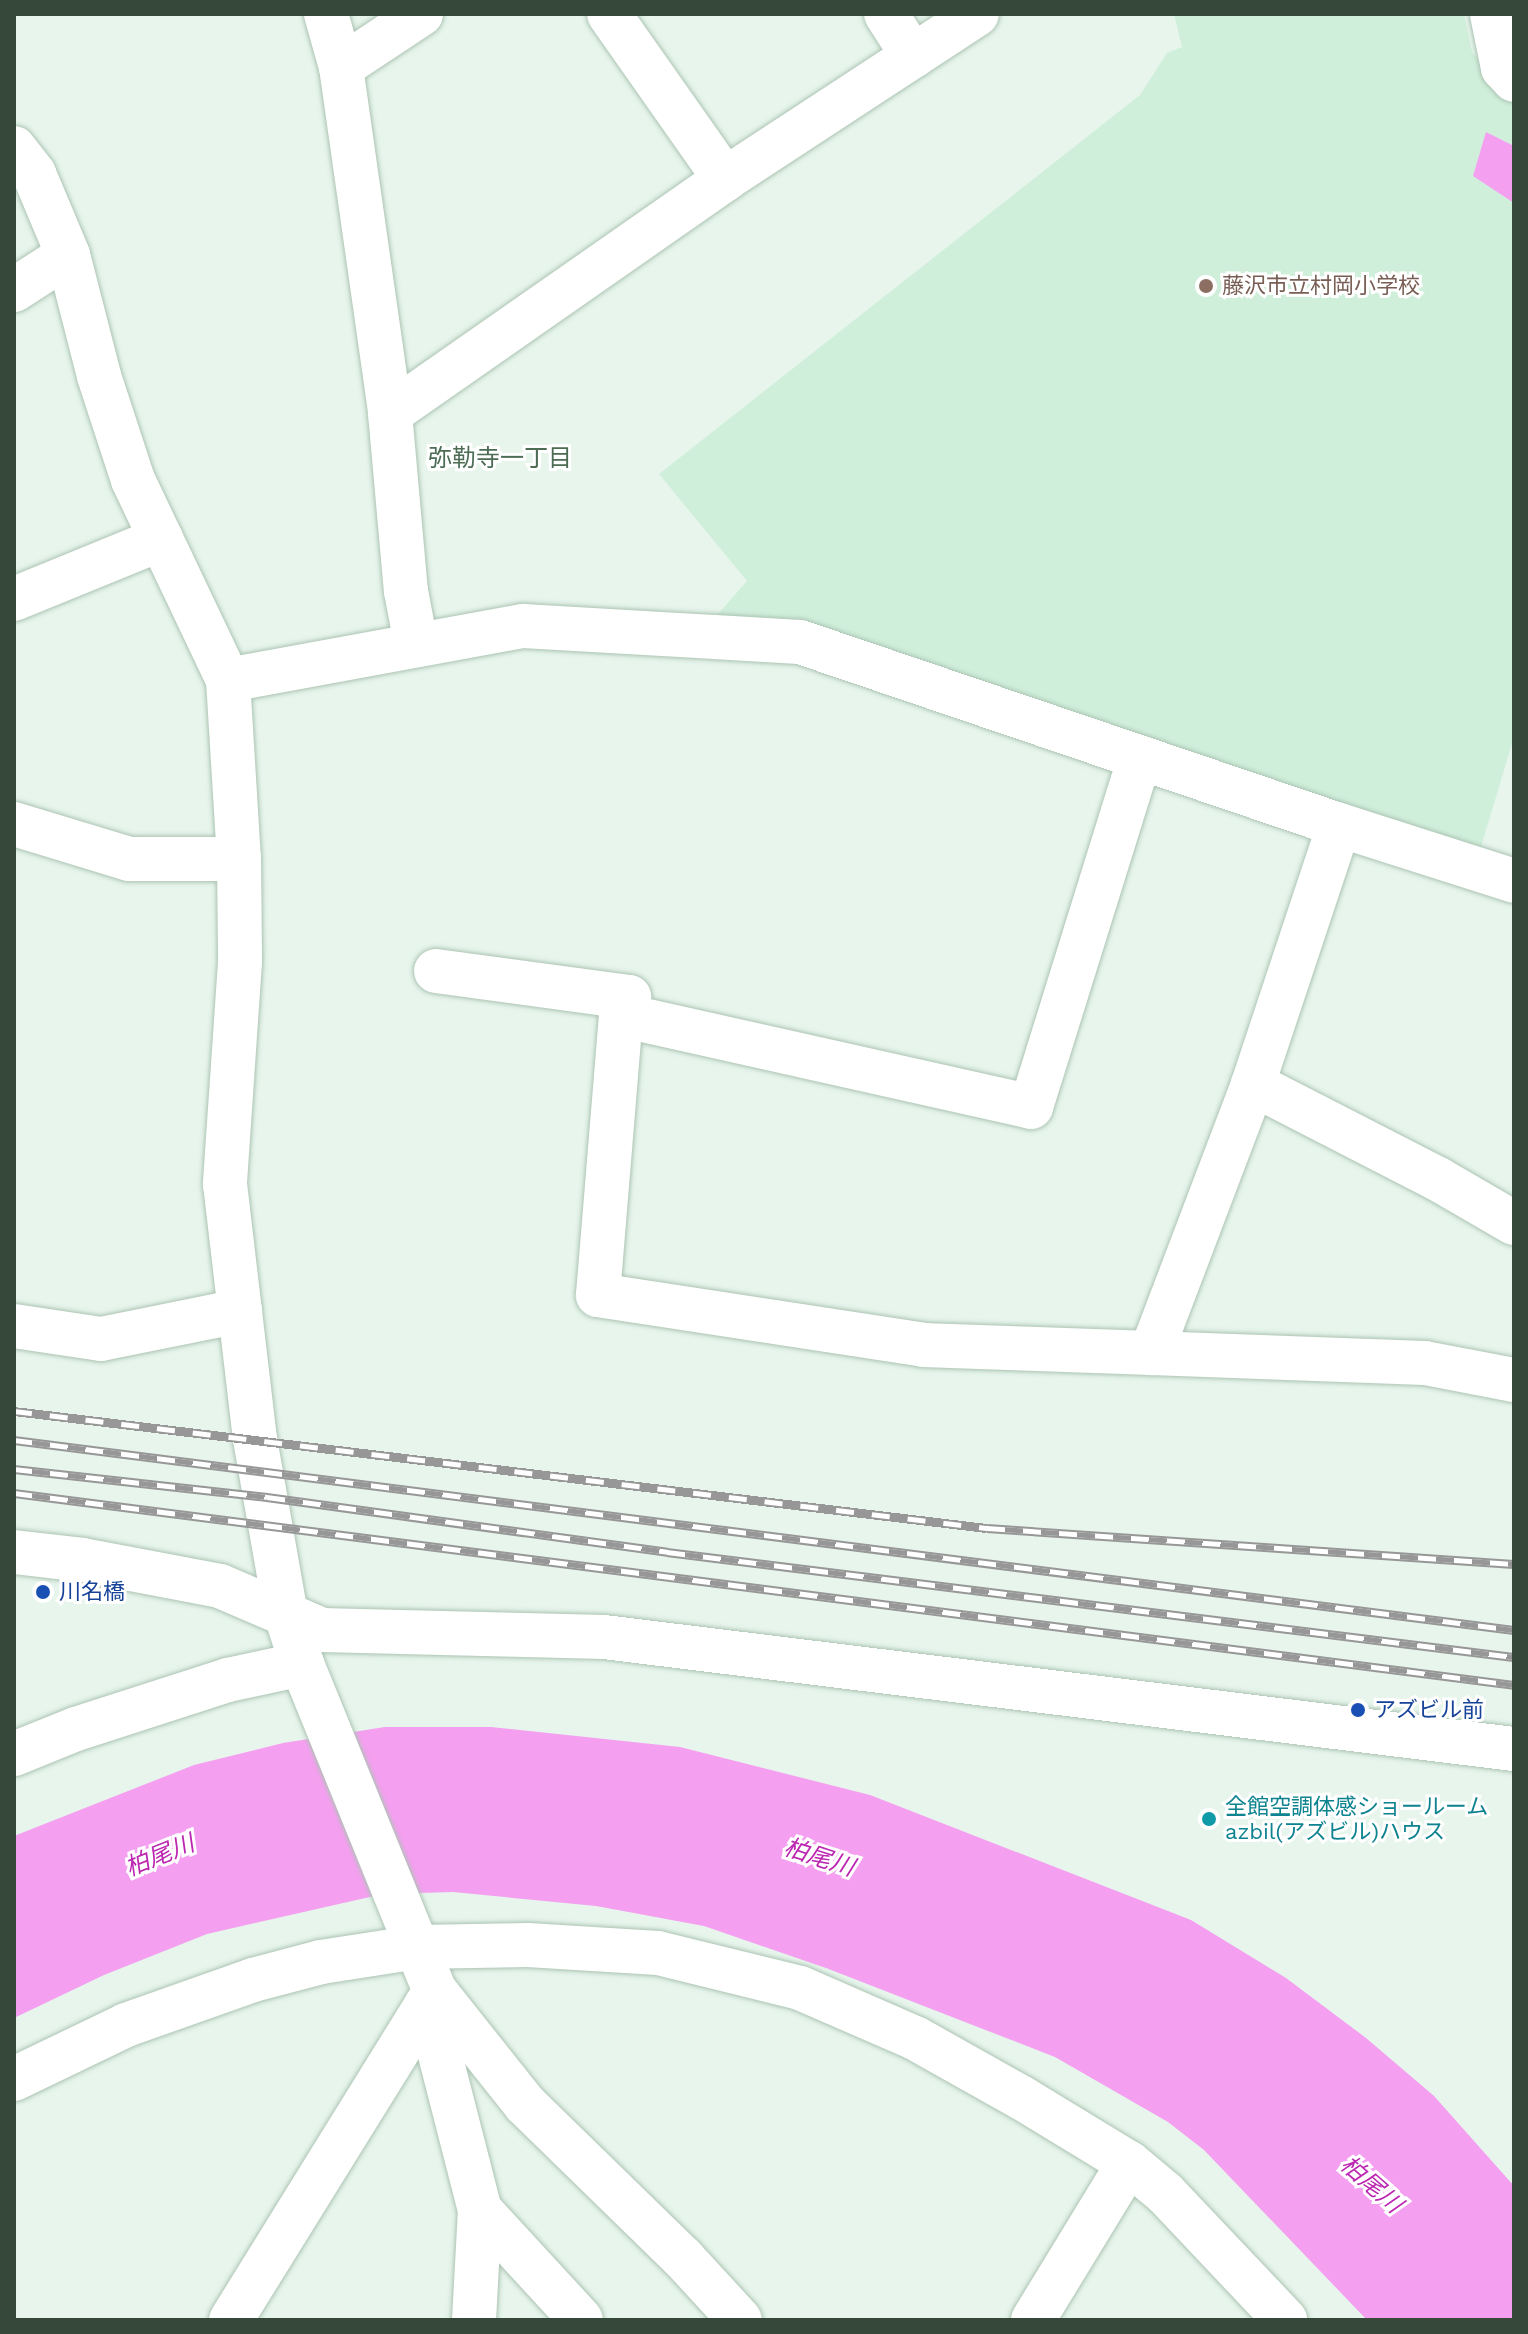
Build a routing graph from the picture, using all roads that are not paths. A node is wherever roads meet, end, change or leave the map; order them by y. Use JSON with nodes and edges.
{"nodes":[{"id":1,"x":326,"y":14,"type":"edge"},
{"id":2,"x":421,"y":14,"type":"edge"},
{"id":3,"x":609,"y":14,"type":"edge"},
{"id":4,"x":886,"y":14,"type":"edge"},
{"id":5,"x":977,"y":14,"type":"edge"},
{"id":6,"x":1492,"y":14,"type":"edge"},
{"id":7,"x":913,"y":56,"type":"junction"},
{"id":8,"x":341,"y":67,"type":"junction"},
{"id":9,"x":1514,"y":80,"type":"edge"},
{"id":10,"x":14,"y":148,"type":"edge"},
{"id":11,"x":725,"y":179,"type":"junction"},
{"id":12,"x":68,"y":255,"type":"junction"},
{"id":13,"x":14,"y":290,"type":"edge"},
{"id":14,"x":390,"y":413,"type":"junction"},
{"id":15,"x":161,"y":539,"type":"junction"},
{"id":16,"x":14,"y":599,"type":"edge"},
{"id":17,"x":416,"y":644,"type":"junction"},
{"id":18,"x":228,"y":680,"type":"junction"},
{"id":19,"x":1140,"y":758,"type":"junction"},
{"id":20,"x":14,"y":824,"type":"edge"},
{"id":21,"x":1339,"y":825,"type":"junction"},
{"id":22,"x":239,"y":859,"type":"junction"},
{"id":23,"x":1514,"y":881,"type":"edge"},
{"id":24,"x":436,"y":971,"type":"dead end"},
{"id":25,"x":621,"y":1015,"type":"junction"},
{"id":26,"x":1253,"y":1084,"type":"junction"},
{"id":27,"x":1514,"y":1223,"type":"edge"},
{"id":28,"x":240,"y":1311,"type":"junction"},
{"id":29,"x":14,"y":1326,"type":"edge"},
{"id":30,"x":1151,"y":1353,"type":"junction"},
{"id":31,"x":1514,"y":1380,"type":"edge"},
{"id":32,"x":14,"y":1552,"type":"edge"},
{"id":33,"x":286,"y":1615,"type":"junction"},
{"id":34,"x":308,"y":1675,"type":"junction"},
{"id":35,"x":1514,"y":1749,"type":"edge"},
{"id":36,"x":14,"y":1754,"type":"edge"},
{"id":37,"x":416,"y":1944,"type":"junction"},
{"id":38,"x":431,"y":1998,"type":"junction"},
{"id":39,"x":14,"y":2079,"type":"edge"},
{"id":40,"x":1129,"y":2163,"type":"junction"},
{"id":41,"x":480,"y":2210,"type":"junction"},
{"id":42,"x":231,"y":2320,"type":"edge"},
{"id":43,"x":474,"y":2320,"type":"edge"},
{"id":44,"x":581,"y":2320,"type":"edge"},
{"id":45,"x":740,"y":2320,"type":"edge"},
{"id":46,"x":1033,"y":2320,"type":"edge"},
{"id":47,"x":1285,"y":2320,"type":"edge"}],
"edges":[{"from":1,"to":8,"type":"street"},
{"from":2,"to":8,"type":"street"},
{"from":3,"to":11,"type":"street"},
{"from":4,"to":7,"type":"street"},
{"from":5,"to":7,"type":"street"},
{"from":6,"to":9,"type":"street"},
{"from":7,"to":11,"type":"street"},
{"from":8,"to":14,"type":"street"},
{"from":10,"to":12,"type":"street"},
{"from":11,"to":14,"type":"street"},
{"from":12,"to":13,"type":"street"},
{"from":12,"to":15,"type":"street"},
{"from":14,"to":17,"type":"street"},
{"from":15,"to":16,"type":"street"},
{"from":15,"to":18,"type":"street"},
{"from":17,"to":18,"type":"street"},
{"from":17,"to":19,"type":"street"},
{"from":18,"to":22,"type":"street"},
{"from":19,"to":21,"type":"street"},
{"from":19,"to":25,"type":"street"},
{"from":20,"to":22,"type":"street"},
{"from":21,"to":23,"type":"street"},
{"from":21,"to":26,"type":"street"},
{"from":22,"to":28,"type":"street"},
{"from":24,"to":25,"type":"street"},
{"from":25,"to":30,"type":"street"},
{"from":26,"to":27,"type":"street"},
{"from":26,"to":30,"type":"street"},
{"from":28,"to":29,"type":"street"},
{"from":28,"to":33,"type":"street"},
{"from":30,"to":31,"type":"street"},
{"from":32,"to":33,"type":"street"},
{"from":33,"to":34,"type":"street"},
{"from":33,"to":35,"type":"street"},
{"from":34,"to":36,"type":"street"},
{"from":34,"to":37,"type":"street"},
{"from":37,"to":38,"type":"street"},
{"from":37,"to":39,"type":"street"},
{"from":37,"to":40,"type":"street"},
{"from":38,"to":41,"type":"street"},
{"from":38,"to":42,"type":"street"},
{"from":38,"to":45,"type":"street"},
{"from":40,"to":46,"type":"street"},
{"from":40,"to":47,"type":"street"},
{"from":41,"to":43,"type":"street"},
{"from":41,"to":44,"type":"street"}]}
